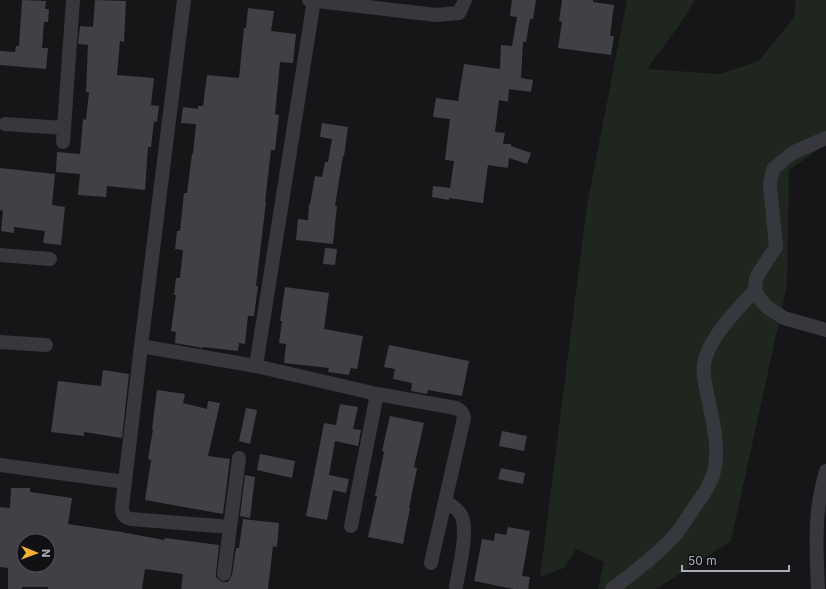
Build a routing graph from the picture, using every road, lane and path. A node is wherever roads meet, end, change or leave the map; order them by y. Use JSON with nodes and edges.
{"nodes":[{"id":1,"x":73,"y":0,"type":"edge"},
{"id":2,"x":184,"y":0,"type":"edge"},
{"id":3,"x":312,"y":0,"type":"edge"},
{"id":4,"x":464,"y":0,"type":"edge"},
{"id":5,"x":5,"y":124,"type":"dead end"},
{"id":6,"x":826,"y":138,"type":"edge"},
{"id":7,"x":0,"y":255,"type":"edge"},
{"id":8,"x":50,"y":259,"type":"dead end"},
{"id":9,"x":755,"y":290,"type":"junction"},
{"id":10,"x":826,"y":330,"type":"edge"},
{"id":11,"x":0,"y":342,"type":"edge"},
{"id":12,"x":46,"y":345,"type":"dead end"},
{"id":13,"x":141,"y":346,"type":"junction"},
{"id":14,"x":256,"y":366,"type":"junction"},
{"id":15,"x":378,"y":394,"type":"junction"},
{"id":16,"x":240,"y":458,"type":"dead end"},
{"id":17,"x":0,"y":465,"type":"edge"},
{"id":18,"x":826,"y":471,"type":"edge"},
{"id":19,"x":125,"y":482,"type":"junction"},
{"id":20,"x":445,"y":501,"type":"junction"},
{"id":21,"x":351,"y":526,"type":"dead end"},
{"id":22,"x":230,"y":527,"type":"junction"},
{"id":23,"x":431,"y":563,"type":"dead end"},
{"id":24,"x":224,"y":574,"type":"dead end"},
{"id":25,"x":456,"y":586,"type":"dead end"},
{"id":26,"x":612,"y":589,"type":"edge"},
{"id":27,"x":818,"y":589,"type":"edge"}],
"edges":[{"from":1,"to":5,"type":"street"},
{"from":2,"to":13,"type":"street"},
{"from":3,"to":4,"type":"street"},
{"from":3,"to":14,"type":"street"},
{"from":6,"to":9,"type":"street"},
{"from":7,"to":8,"type":"street"},
{"from":9,"to":10,"type":"street"},
{"from":9,"to":26,"type":"street"},
{"from":11,"to":12,"type":"street"},
{"from":13,"to":14,"type":"street"},
{"from":13,"to":19,"type":"street"},
{"from":14,"to":15,"type":"street"},
{"from":15,"to":20,"type":"street"},
{"from":15,"to":21,"type":"street"},
{"from":16,"to":22,"type":"street"},
{"from":17,"to":19,"type":"street"},
{"from":18,"to":27,"type":"street"},
{"from":19,"to":22,"type":"street"},
{"from":20,"to":23,"type":"street"},
{"from":20,"to":25,"type":"street"},
{"from":22,"to":24,"type":"street"}]}
